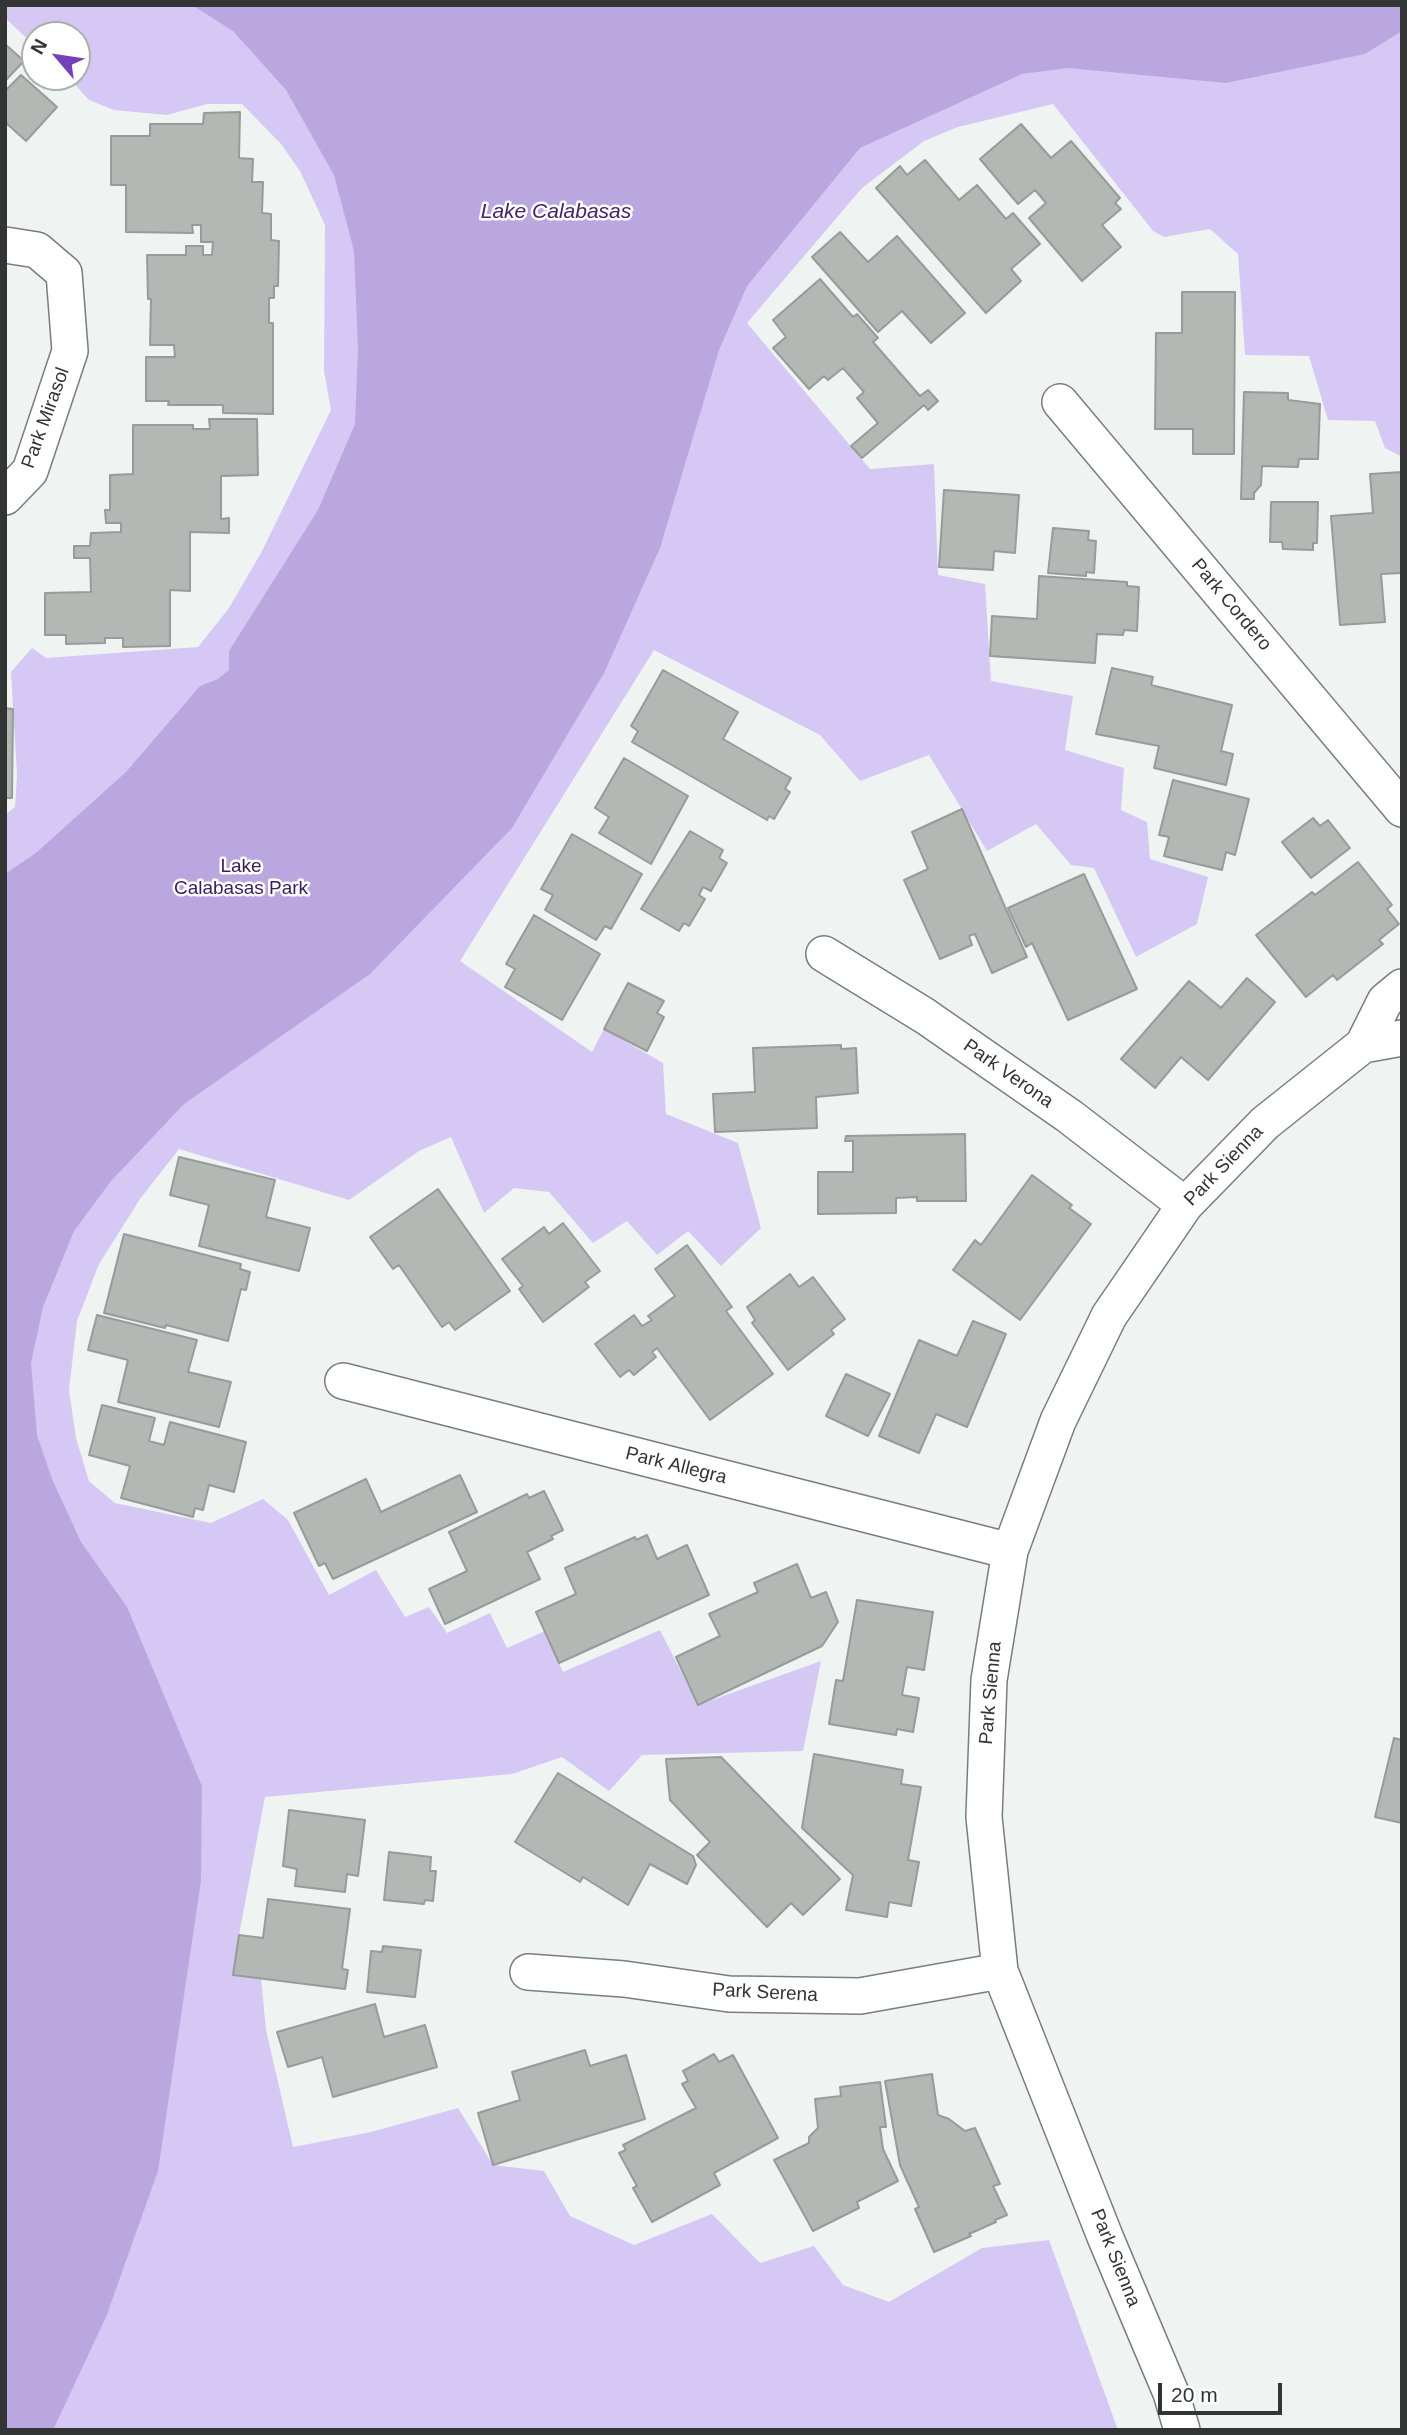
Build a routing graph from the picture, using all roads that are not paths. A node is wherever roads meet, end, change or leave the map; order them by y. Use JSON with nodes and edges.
{"nodes":[{"id":1,"x":5,"y":245,"type":"edge"},
{"id":2,"x":1060,"y":402,"type":"dead end"},
{"id":3,"x":5,"y":497,"type":"edge"},
{"id":4,"x":1402,"y":809,"type":"edge"},
{"id":5,"x":824,"y":954,"type":"dead end"},
{"id":6,"x":1402,"y":987,"type":"edge"},
{"id":7,"x":1402,"y":1038,"type":"edge"},
{"id":8,"x":1363,"y":1045,"type":"junction"},
{"id":9,"x":1185,"y":1205,"type":"junction"},
{"id":10,"x":343,"y":1381,"type":"dead end"},
{"id":11,"x":1010,"y":1551,"type":"junction"},
{"id":12,"x":1000,"y":1971,"type":"junction"},
{"id":13,"x":528,"y":1972,"type":"dead end"},
{"id":14,"x":1182,"y":2430,"type":"edge"}],
"edges":[{"from":1,"to":3,"type":"street","name":"Park Mirasol"},
{"from":2,"to":4,"type":"street","name":"Park Cordero"},
{"from":5,"to":9,"type":"street","name":"Park Verona"},
{"from":6,"to":8,"type":"street","name":"Park Sienna"},
{"from":7,"to":8,"type":"street","name":"Park Sienna"},
{"from":8,"to":9,"type":"street","name":"Park Sienna"},
{"from":9,"to":11,"type":"street","name":"Park Sienna"},
{"from":10,"to":11,"type":"street","name":"Park Allegra"},
{"from":11,"to":12,"type":"street","name":"Park Sienna"},
{"from":12,"to":13,"type":"street","name":"Park Serena"},
{"from":12,"to":14,"type":"street","name":"Park Sienna"}]}
